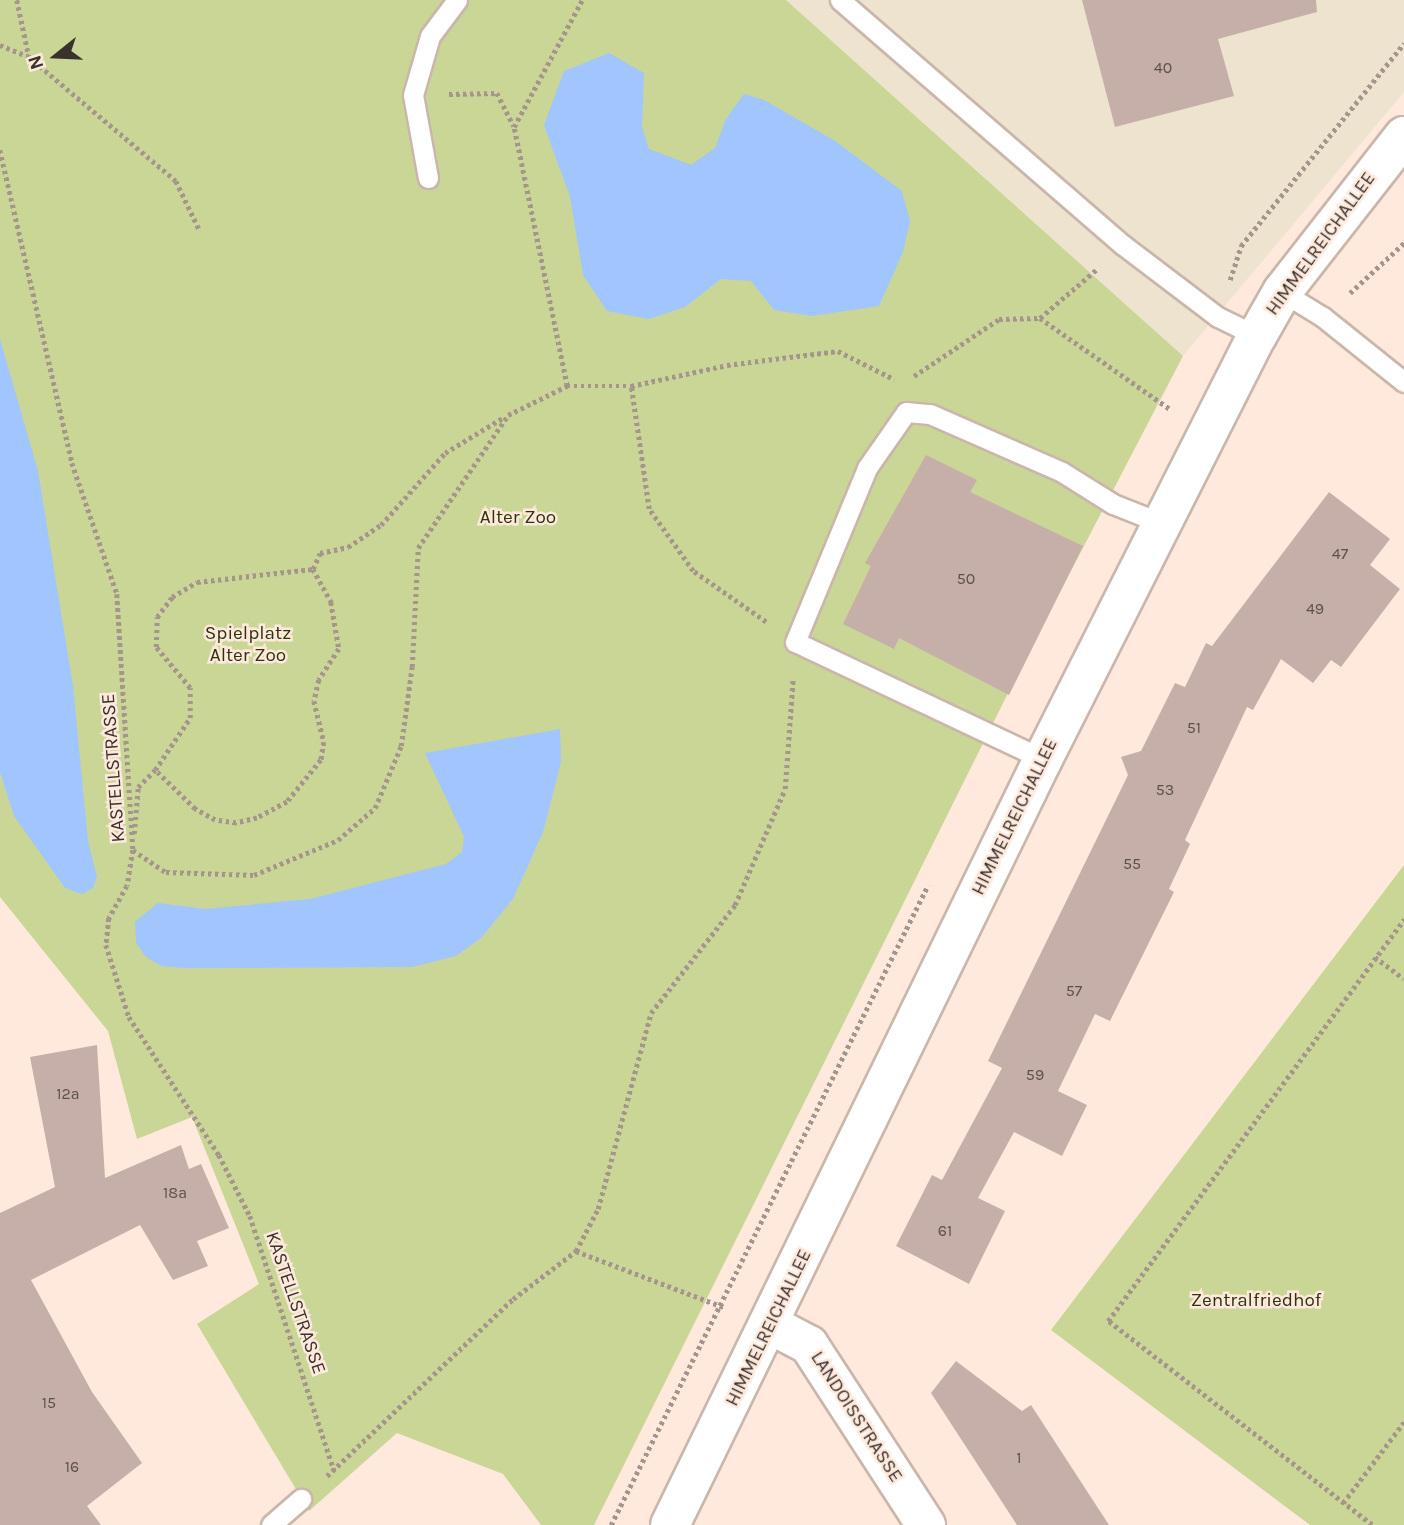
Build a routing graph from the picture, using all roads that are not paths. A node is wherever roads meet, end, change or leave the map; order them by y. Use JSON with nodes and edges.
{"nodes":[{"id":1,"x":457,"y":0,"type":"edge"},
{"id":2,"x":840,"y":0,"type":"edge"},
{"id":3,"x":1404,"y":136,"type":"edge"},
{"id":4,"x":428,"y":178,"type":"dead end"},
{"id":5,"x":1282,"y":292,"type":"junction"},
{"id":6,"x":1256,"y":336,"type":"junction"},
{"id":7,"x":1404,"y":382,"type":"edge"},
{"id":8,"x":1161,"y":523,"type":"junction"},
{"id":9,"x":1043,"y":759,"type":"junction"},
{"id":10,"x":771,"y":1325,"type":"junction"},
{"id":11,"x":301,"y":1499,"type":"road end"},
{"id":12,"x":271,"y":1525,"type":"edge"},
{"id":13,"x":670,"y":1525,"type":"edge"},
{"id":14,"x":926,"y":1525,"type":"edge"}],
"edges":[{"from":1,"to":4,"type":"lane"},
{"from":2,"to":6,"type":"lane"},
{"from":3,"to":5,"type":"street","name":"HIMMELREICHALLEE"},
{"from":5,"to":6,"type":"street","name":"HIMMELREICHALLEE"},
{"from":5,"to":7,"type":"lane"},
{"from":6,"to":8,"type":"street","name":"HIMMELREICHALLEE"},
{"from":8,"to":9,"type":"street","name":"HIMMELREICHALLEE"},
{"from":8,"to":9,"type":"lane"},
{"from":9,"to":10,"type":"street","name":"HIMMELREICHALLEE"},
{"from":10,"to":13,"type":"street","name":"HIMMELREICHALLEE"},
{"from":10,"to":14,"type":"street","name":"LANDOISSTRASSE"},
{"from":11,"to":12,"type":"lane"}]}
